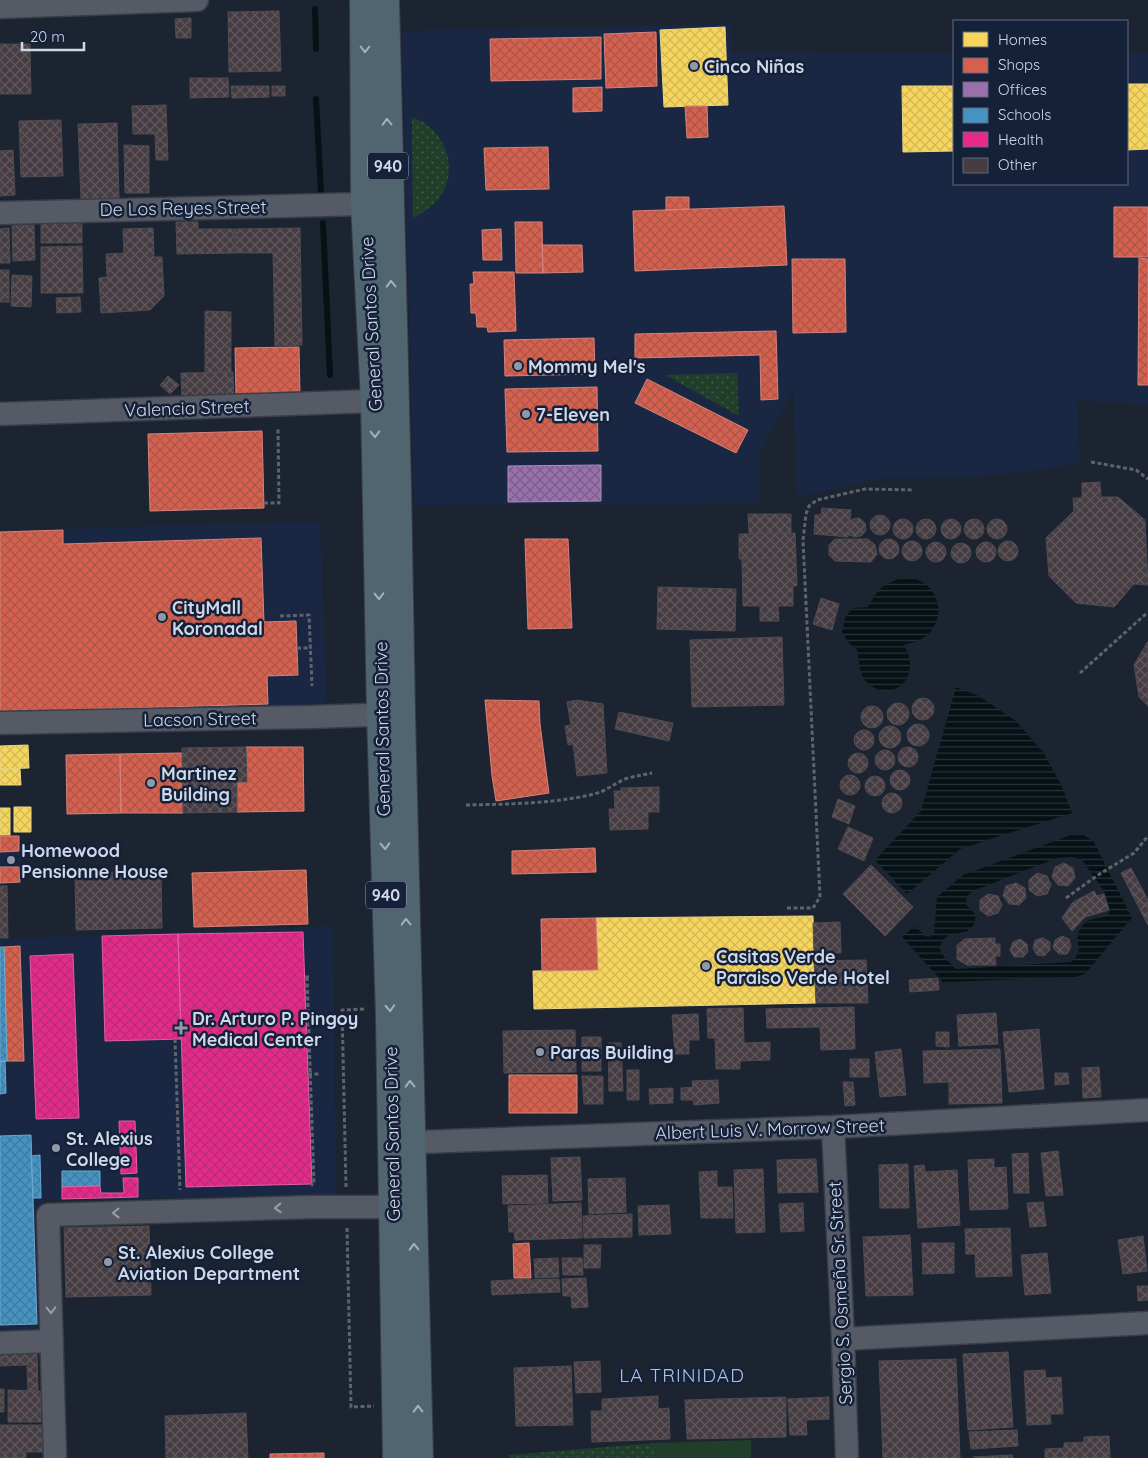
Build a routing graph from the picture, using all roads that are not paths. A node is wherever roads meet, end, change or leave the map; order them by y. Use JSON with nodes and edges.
{"nodes":[{"id":1,"x":197,"y":0,"type":"edge"},
{"id":2,"x":364,"y":0,"type":"edge"},
{"id":3,"x":385,"y":0,"type":"edge"},
{"id":4,"x":0,"y":7,"type":"edge"},
{"id":5,"x":365,"y":204,"type":"junction"},
{"id":6,"x":0,"y":213,"type":"edge"},
{"id":7,"x":374,"y":402,"type":"junction"},
{"id":8,"x":0,"y":414,"type":"edge"},
{"id":9,"x":391,"y":714,"type":"junction"},
{"id":10,"x":0,"y":723,"type":"edge"},
{"id":11,"x":1148,"y":1110,"type":"edge"},
{"id":12,"x":833,"y":1127,"type":"junction"},
{"id":13,"x":402,"y":1143,"type":"junction"},
{"id":14,"x":403,"y":1207,"type":"junction"},
{"id":15,"x":1148,"y":1323,"type":"edge"},
{"id":16,"x":844,"y":1339,"type":"junction"},
{"id":17,"x":52,"y":1341,"type":"junction"},
{"id":18,"x":0,"y":1343,"type":"edge"},
{"id":19,"x":55,"y":1458,"type":"edge"},
{"id":20,"x":397,"y":1458,"type":"edge"},
{"id":21,"x":420,"y":1458,"type":"edge"},
{"id":22,"x":848,"y":1458,"type":"edge"}],
"edges":[{"from":1,"to":4,"type":"street"},
{"from":2,"to":5,"type":"highway","name":"General Santos Drive","number":"940","one_way":true},
{"from":9,"to":3,"type":"highway","name":"General Santos Drive","number":"940","one_way":true},
{"from":5,"to":6,"type":"street","name":"De Los Reyes Street"},
{"from":5,"to":7,"type":"highway","name":"General Santos Drive","number":"940"},
{"from":7,"to":8,"type":"street","name":"Valencia Street"},
{"from":7,"to":9,"type":"highway","name":"General Santos Drive","number":"940","one_way":true},
{"from":9,"to":10,"type":"street","name":"Lacson Street"},
{"from":13,"to":9,"type":"highway","name":"General Santos Drive","number":"940","one_way":true},
{"from":9,"to":13,"type":"highway","name":"General Santos Drive","number":"940","one_way":true},
{"from":11,"to":12,"type":"street","name":"Albert Luis V. Morrow Street"},
{"from":12,"to":13,"type":"street","name":"Albert Luis V. Morrow Street"},
{"from":12,"to":16,"type":"street","name":"Sergio S. Osmeña Sr. Street"},
{"from":13,"to":14,"type":"highway","name":"General Santos Drive","number":"940"},
{"from":14,"to":17,"type":"street","one_way":true},
{"from":14,"to":20,"type":"highway","name":"General Santos Drive","number":"940"},
{"from":21,"to":14,"type":"highway","name":"General Santos Drive","number":"940","one_way":true},
{"from":15,"to":16,"type":"street"},
{"from":16,"to":22,"type":"street","name":"Sergio S. Osmeña Sr. Street"},
{"from":17,"to":18,"type":"street"},
{"from":17,"to":19,"type":"street"}]}
